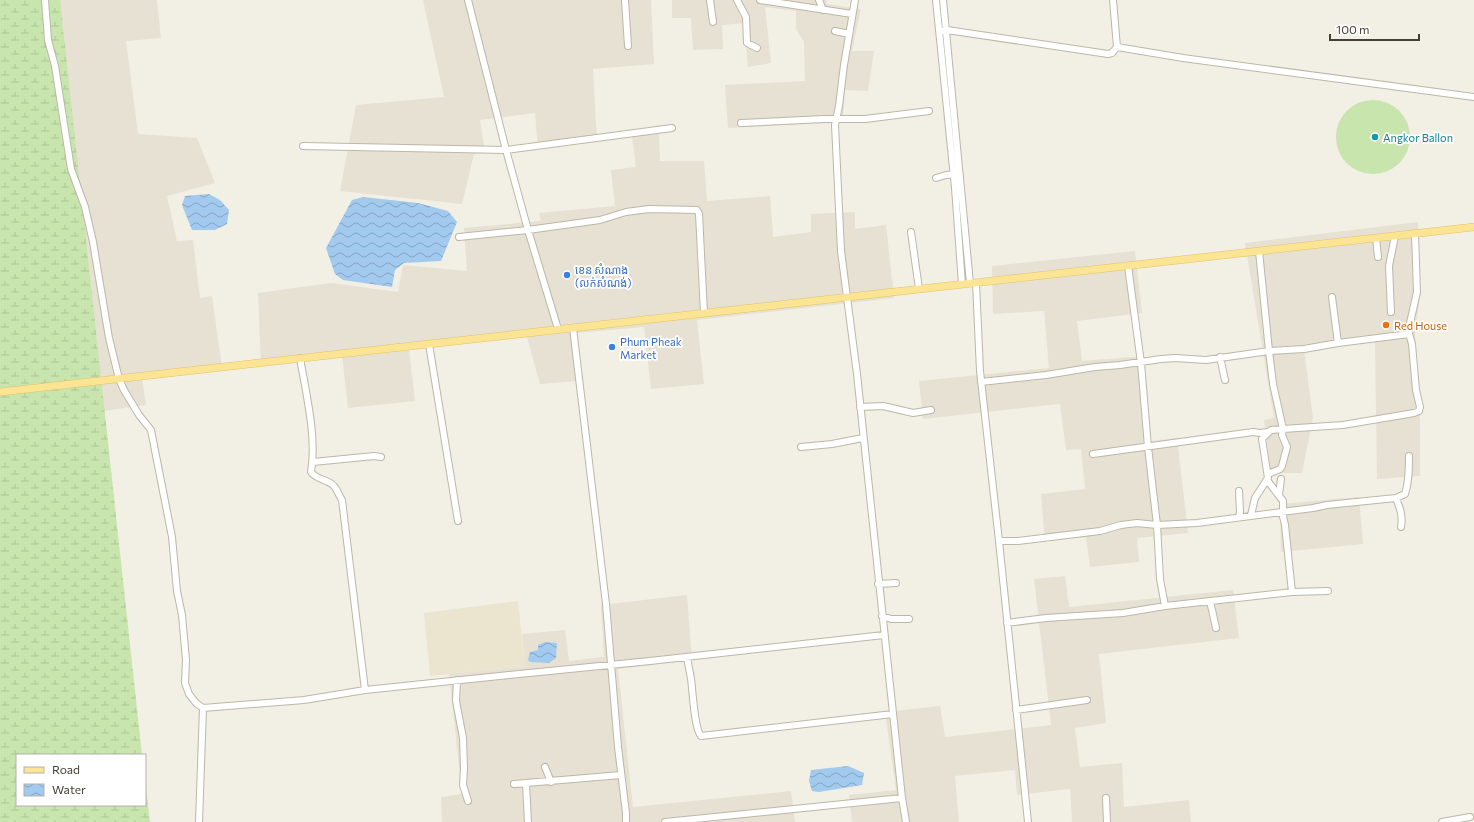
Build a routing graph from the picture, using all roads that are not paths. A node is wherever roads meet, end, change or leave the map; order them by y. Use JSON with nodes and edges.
{"nodes":[{"id":1,"x":45,"y":0,"type":"edge"},
{"id":2,"x":468,"y":0,"type":"edge"},
{"id":3,"x":624,"y":0,"type":"edge"},
{"id":4,"x":710,"y":0,"type":"edge"},
{"id":5,"x":737,"y":0,"type":"edge"},
{"id":6,"x":760,"y":0,"type":"edge"},
{"id":7,"x":819,"y":0,"type":"edge"},
{"id":8,"x":855,"y":0,"type":"edge"},
{"id":9,"x":936,"y":0,"type":"edge"},
{"id":10,"x":943,"y":0,"type":"edge"},
{"id":11,"x":1113,"y":0,"type":"edge"},
{"id":12,"x":785,"y":2,"type":"edge"},
{"id":13,"x":823,"y":10,"type":"junction"},
{"id":14,"x":852,"y":14,"type":"junction"},
{"id":15,"x":713,"y":22,"type":"dead end"},
{"id":16,"x":835,"y":31,"type":"dead end"},
{"id":17,"x":943,"y":31,"type":"junction"},
{"id":18,"x":849,"y":34,"type":"junction"},
{"id":19,"x":628,"y":46,"type":"dead end"},
{"id":20,"x":756,"y":48,"type":"dead end"},
{"id":21,"x":1117,"y":48,"type":"junction"},
{"id":22,"x":1474,"y":97,"type":"edge"},
{"id":23,"x":929,"y":111,"type":"dead end"},
{"id":24,"x":837,"y":119,"type":"junction"},
{"id":25,"x":741,"y":123,"type":"dead end"},
{"id":26,"x":672,"y":128,"type":"dead end"},
{"id":27,"x":303,"y":146,"type":"dead end"},
{"id":28,"x":506,"y":150,"type":"junction"},
{"id":29,"x":954,"y":174,"type":"junction"},
{"id":30,"x":936,"y":178,"type":"dead end"},
{"id":31,"x":1474,"y":227,"type":"edge"},
{"id":32,"x":528,"y":230,"type":"junction"},
{"id":33,"x":911,"y":232,"type":"dead end"},
{"id":34,"x":1415,"y":234,"type":"junction"},
{"id":35,"x":1395,"y":236,"type":"junction"},
{"id":36,"x":459,"y":237,"type":"dead end"},
{"id":37,"x":1376,"y":238,"type":"junction"},
{"id":38,"x":1259,"y":251,"type":"junction"},
{"id":39,"x":1378,"y":257,"type":"dead end"},
{"id":40,"x":1128,"y":266,"type":"junction"},
{"id":41,"x":973,"y":283,"type":"junction"},
{"id":42,"x":962,"y":284,"type":"junction"},
{"id":43,"x":919,"y":289,"type":"junction"},
{"id":44,"x":847,"y":297,"type":"junction"},
{"id":45,"x":1332,"y":297,"type":"dead end"},
{"id":46,"x":1392,"y":312,"type":"dead end"},
{"id":47,"x":704,"y":313,"type":"junction"},
{"id":48,"x":573,"y":328,"type":"junction"},
{"id":49,"x":558,"y":329,"type":"junction"},
{"id":50,"x":1409,"y":334,"type":"junction"},
{"id":51,"x":1338,"y":343,"type":"junction"},
{"id":52,"x":428,"y":344,"type":"junction"},
{"id":53,"x":1269,"y":351,"type":"junction"},
{"id":54,"x":1220,"y":357,"type":"junction"},
{"id":55,"x":300,"y":358,"type":"junction"},
{"id":56,"x":1141,"y":363,"type":"junction"},
{"id":57,"x":119,"y":378,"type":"junction"},
{"id":58,"x":1225,"y":380,"type":"dead end"},
{"id":59,"x":981,"y":382,"type":"junction"},
{"id":60,"x":0,"y":392,"type":"edge"},
{"id":61,"x":860,"y":407,"type":"junction"},
{"id":62,"x":931,"y":410,"type":"dead end"},
{"id":63,"x":1282,"y":429,"type":"junction"},
{"id":64,"x":1268,"y":432,"type":"junction"},
{"id":65,"x":863,"y":438,"type":"junction"},
{"id":66,"x":801,"y":447,"type":"dead end"},
{"id":67,"x":1148,"y":447,"type":"junction"},
{"id":68,"x":1093,"y":454,"type":"dead end"},
{"id":69,"x":1409,"y":456,"type":"dead end"},
{"id":70,"x":381,"y":457,"type":"dead end"},
{"id":71,"x":313,"y":462,"type":"junction"},
{"id":72,"x":1268,"y":477,"type":"junction"},
{"id":73,"x":1281,"y":479,"type":"dead end"},
{"id":74,"x":1239,"y":491,"type":"dead end"},
{"id":75,"x":1279,"y":495,"type":"junction"},
{"id":76,"x":1396,"y":498,"type":"junction"},
{"id":77,"x":1283,"y":511,"type":"junction"},
{"id":78,"x":1251,"y":516,"type":"junction"},
{"id":79,"x":1239,"y":517,"type":"junction"},
{"id":80,"x":458,"y":521,"type":"dead end"},
{"id":81,"x":1157,"y":525,"type":"junction"},
{"id":82,"x":1401,"y":526,"type":"dead end"},
{"id":83,"x":999,"y":541,"type":"junction"},
{"id":84,"x":896,"y":583,"type":"dead end"},
{"id":85,"x":878,"y":584,"type":"junction"},
{"id":86,"x":1328,"y":591,"type":"dead end"},
{"id":87,"x":1292,"y":592,"type":"junction"},
{"id":88,"x":1210,"y":601,"type":"junction"},
{"id":89,"x":1165,"y":606,"type":"junction"},
{"id":90,"x":882,"y":616,"type":"junction"},
{"id":91,"x":909,"y":619,"type":"dead end"},
{"id":92,"x":1007,"y":623,"type":"junction"},
{"id":93,"x":1216,"y":628,"type":"dead end"},
{"id":94,"x":884,"y":635,"type":"junction"},
{"id":95,"x":687,"y":657,"type":"junction"},
{"id":96,"x":610,"y":665,"type":"junction"},
{"id":97,"x":457,"y":680,"type":"junction"},
{"id":98,"x":365,"y":690,"type":"junction"},
{"id":99,"x":1087,"y":700,"type":"dead end"},
{"id":100,"x":203,"y":708,"type":"junction"},
{"id":101,"x":1016,"y":710,"type":"junction"},
{"id":102,"x":893,"y":714,"type":"junction"},
{"id":103,"x":545,"y":767,"type":"dead end"},
{"id":104,"x":621,"y":775,"type":"junction"},
{"id":105,"x":551,"y":782,"type":"junction"},
{"id":106,"x":514,"y":784,"type":"dead end"},
{"id":107,"x":526,"y":784,"type":"junction"},
{"id":108,"x":902,"y":798,"type":"junction"},
{"id":109,"x":1106,"y":798,"type":"dead end"},
{"id":110,"x":468,"y":801,"type":"dead end"},
{"id":111,"x":1470,"y":817,"type":"dead end"},
{"id":112,"x":198,"y":822,"type":"edge"},
{"id":113,"x":528,"y":822,"type":"edge"},
{"id":114,"x":626,"y":822,"type":"edge"},
{"id":115,"x":665,"y":822,"type":"edge"},
{"id":116,"x":906,"y":822,"type":"edge"},
{"id":117,"x":1028,"y":822,"type":"edge"},
{"id":118,"x":1107,"y":822,"type":"edge"},
{"id":119,"x":1442,"y":822,"type":"edge"}],
"edges":[{"from":1,"to":57,"type":"street"},
{"from":2,"to":28,"type":"street"},
{"from":3,"to":19,"type":"street"},
{"from":4,"to":15,"type":"street"},
{"from":5,"to":20,"type":"street"},
{"from":6,"to":12,"type":"street"},
{"from":7,"to":13,"type":"street"},
{"from":8,"to":14,"type":"street"},
{"from":9,"to":17,"type":"street"},
{"from":10,"to":17,"type":"street"},
{"from":11,"to":21,"type":"street"},
{"from":12,"to":13,"type":"street"},
{"from":13,"to":14,"type":"street"},
{"from":14,"to":18,"type":"street"},
{"from":16,"to":18,"type":"street"},
{"from":17,"to":21,"type":"street"},
{"from":17,"to":29,"type":"street"},
{"from":17,"to":41,"type":"street"},
{"from":18,"to":24,"type":"street"},
{"from":21,"to":22,"type":"street"},
{"from":23,"to":24,"type":"street"},
{"from":24,"to":25,"type":"street"},
{"from":24,"to":44,"type":"street"},
{"from":26,"to":28,"type":"street"},
{"from":27,"to":28,"type":"street"},
{"from":28,"to":32,"type":"street"},
{"from":29,"to":30,"type":"street"},
{"from":29,"to":42,"type":"street"},
{"from":31,"to":34,"type":"main road"},
{"from":32,"to":36,"type":"street"},
{"from":32,"to":47,"type":"street"},
{"from":32,"to":49,"type":"street"},
{"from":33,"to":43,"type":"street"},
{"from":34,"to":35,"type":"main road"},
{"from":34,"to":50,"type":"street"},
{"from":35,"to":37,"type":"main road"},
{"from":35,"to":46,"type":"street"},
{"from":37,"to":38,"type":"main road"},
{"from":37,"to":39,"type":"street"},
{"from":38,"to":40,"type":"main road"},
{"from":38,"to":53,"type":"street"},
{"from":40,"to":41,"type":"main road"},
{"from":40,"to":56,"type":"street"},
{"from":41,"to":42,"type":"main road"},
{"from":41,"to":59,"type":"street"},
{"from":42,"to":43,"type":"main road"},
{"from":43,"to":44,"type":"main road"},
{"from":44,"to":47,"type":"main road"},
{"from":44,"to":61,"type":"street"},
{"from":45,"to":51,"type":"street"},
{"from":47,"to":48,"type":"main road"},
{"from":48,"to":49,"type":"main road"},
{"from":48,"to":96,"type":"street"},
{"from":49,"to":52,"type":"main road"},
{"from":50,"to":51,"type":"street"},
{"from":50,"to":63,"type":"street"},
{"from":51,"to":53,"type":"street"},
{"from":52,"to":55,"type":"main road"},
{"from":52,"to":80,"type":"street"},
{"from":53,"to":54,"type":"street"},
{"from":53,"to":63,"type":"street"},
{"from":54,"to":56,"type":"street"},
{"from":54,"to":58,"type":"street"},
{"from":55,"to":57,"type":"main road"},
{"from":55,"to":71,"type":"street"},
{"from":56,"to":59,"type":"street"},
{"from":56,"to":67,"type":"street"},
{"from":57,"to":60,"type":"main road"},
{"from":57,"to":100,"type":"street"},
{"from":59,"to":83,"type":"street"},
{"from":61,"to":62,"type":"street"},
{"from":61,"to":65,"type":"street"},
{"from":63,"to":64,"type":"street"},
{"from":63,"to":72,"type":"street"},
{"from":64,"to":67,"type":"street"},
{"from":64,"to":72,"type":"street"},
{"from":65,"to":66,"type":"street"},
{"from":65,"to":85,"type":"street"},
{"from":67,"to":68,"type":"street"},
{"from":67,"to":81,"type":"street"},
{"from":69,"to":76,"type":"street"},
{"from":70,"to":71,"type":"street"},
{"from":71,"to":98,"type":"street"},
{"from":72,"to":75,"type":"street"},
{"from":72,"to":78,"type":"street"},
{"from":73,"to":75,"type":"street"},
{"from":74,"to":79,"type":"street"},
{"from":75,"to":77,"type":"street"},
{"from":76,"to":77,"type":"street"},
{"from":76,"to":82,"type":"street"},
{"from":77,"to":78,"type":"street"},
{"from":77,"to":87,"type":"street"},
{"from":78,"to":79,"type":"street"},
{"from":79,"to":81,"type":"street"},
{"from":81,"to":83,"type":"street"},
{"from":81,"to":89,"type":"street"},
{"from":83,"to":92,"type":"street"},
{"from":84,"to":85,"type":"street"},
{"from":85,"to":90,"type":"street"},
{"from":86,"to":87,"type":"street"},
{"from":87,"to":88,"type":"street"},
{"from":88,"to":89,"type":"street"},
{"from":88,"to":93,"type":"street"},
{"from":89,"to":92,"type":"street"},
{"from":90,"to":91,"type":"street"},
{"from":90,"to":94,"type":"street"},
{"from":92,"to":101,"type":"street"},
{"from":94,"to":95,"type":"street"},
{"from":94,"to":102,"type":"street"},
{"from":95,"to":96,"type":"street"},
{"from":95,"to":102,"type":"street"},
{"from":96,"to":97,"type":"street"},
{"from":96,"to":104,"type":"street"},
{"from":97,"to":98,"type":"street"},
{"from":97,"to":110,"type":"street"},
{"from":98,"to":100,"type":"street"},
{"from":99,"to":101,"type":"street"},
{"from":100,"to":112,"type":"street"},
{"from":101,"to":117,"type":"street"},
{"from":102,"to":108,"type":"street"},
{"from":103,"to":105,"type":"street"},
{"from":104,"to":105,"type":"street"},
{"from":104,"to":114,"type":"street"},
{"from":105,"to":107,"type":"street"},
{"from":106,"to":107,"type":"street"},
{"from":107,"to":113,"type":"street"},
{"from":108,"to":115,"type":"street"},
{"from":108,"to":116,"type":"street"},
{"from":109,"to":118,"type":"street"},
{"from":111,"to":119,"type":"street"}]}
